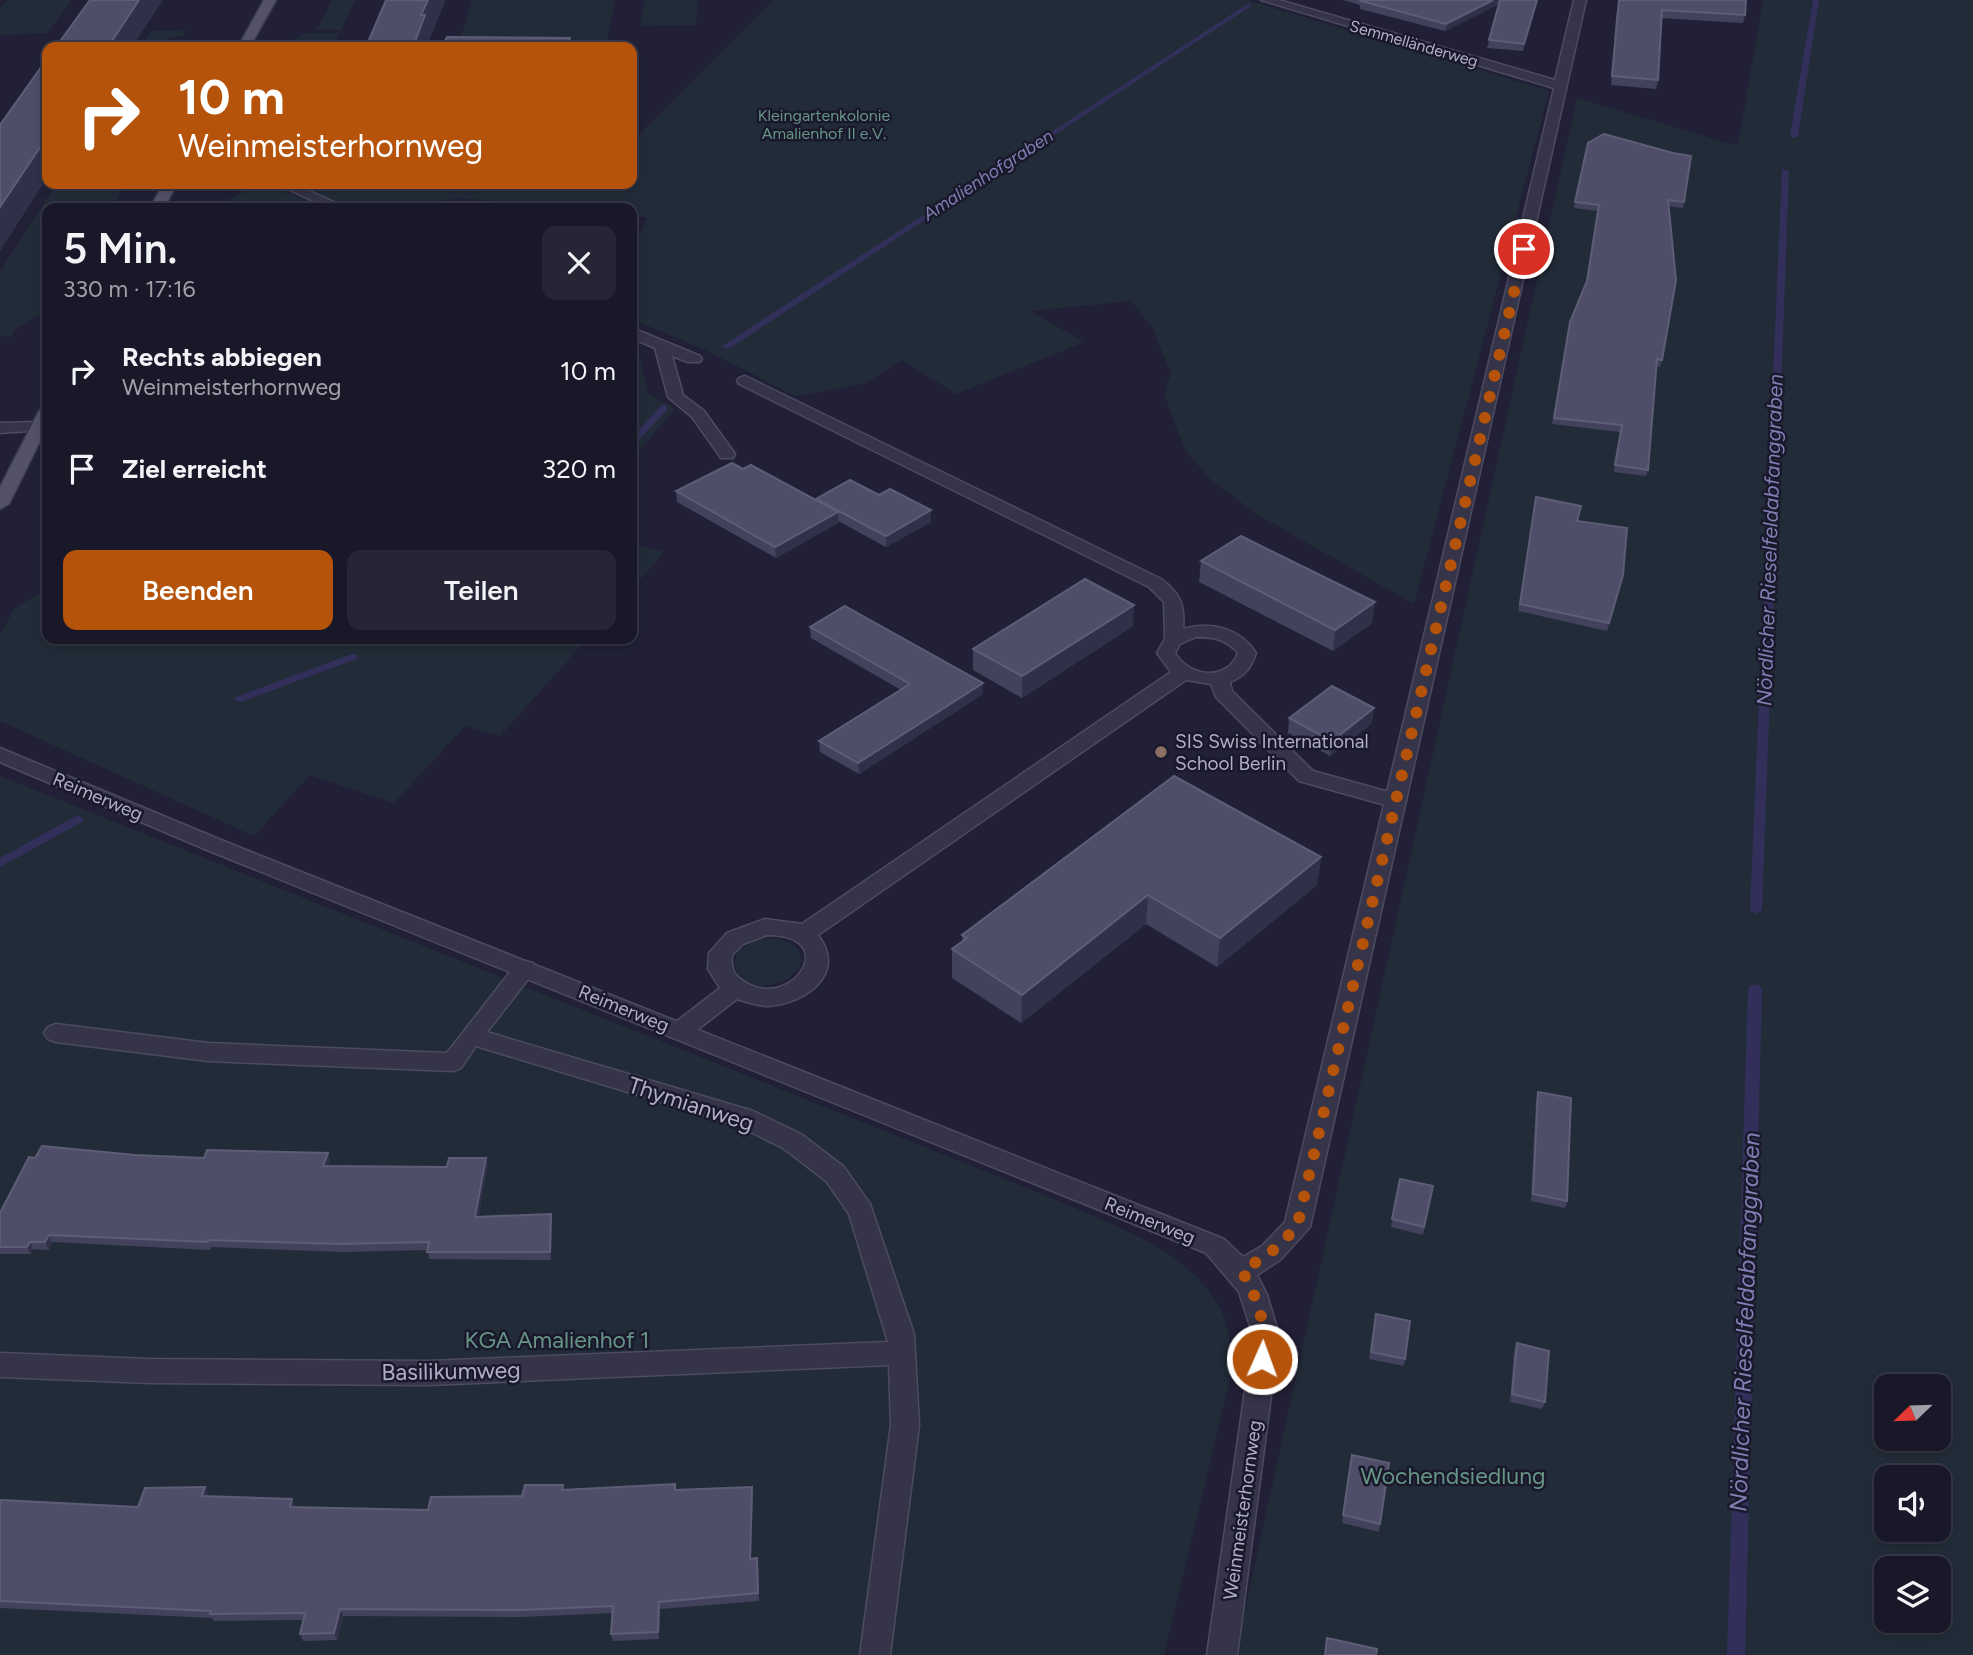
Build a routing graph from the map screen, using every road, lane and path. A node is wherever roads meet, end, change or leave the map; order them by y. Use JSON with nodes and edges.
{"nodes":[{"id":1,"x":270,"y":0,"type":"edge"},
{"id":2,"x":1267,"y":0,"type":"edge"},
{"id":3,"x":1580,"y":0,"type":"edge"},
{"id":4,"x":247,"y":42,"type":"edge"},
{"id":5,"x":1561,"y":86,"type":"junction"},
{"id":6,"x":295,"y":189,"type":"edge"},
{"id":7,"x":328,"y":203,"type":"edge"},
{"id":8,"x":637,"y":335,"type":"edge"},
{"id":9,"x":662,"y":346,"type":"junction"},
{"id":10,"x":694,"y":359,"type":"dead end"},
{"id":11,"x":745,"y":381,"type":"dead end"},
{"id":12,"x":42,"y":420,"type":"edge"},
{"id":13,"x":38,"y":427,"type":"junction"},
{"id":14,"x":0,"y":428,"type":"edge"},
{"id":15,"x":727,"y":454,"type":"dead end"},
{"id":16,"x":1,"y":500,"type":"edge"},
{"id":17,"x":1174,"y":639,"type":"junction"},
{"id":18,"x":1183,"y":673,"type":"junction"},
{"id":19,"x":1219,"y":678,"type":"junction"},
{"id":20,"x":0,"y":754,"type":"edge"},
{"id":21,"x":1396,"y":801,"type":"junction"},
{"id":22,"x":803,"y":934,"type":"junction"},
{"id":23,"x":525,"y":969,"type":"junction"},
{"id":24,"x":734,"y":989,"type":"junction"},
{"id":25,"x":680,"y":1031,"type":"junction"},
{"id":26,"x":56,"y":1033,"type":"dead end"},
{"id":27,"x":471,"y":1036,"type":"junction"},
{"id":28,"x":1242,"y":1271,"type":"junction"},
{"id":29,"x":902,"y":1353,"type":"junction"},
{"id":30,"x":0,"y":1365,"type":"edge"},
{"id":31,"x":875,"y":1655,"type":"edge"},
{"id":32,"x":1222,"y":1655,"type":"edge"}],
"edges":[{"from":1,"to":4,"type":"main road"},
{"from":2,"to":5,"type":"street","name":"Semmelländerweg"},
{"from":3,"to":5,"type":"street"},
{"from":5,"to":21,"type":"street"},
{"from":6,"to":7,"type":"street"},
{"from":8,"to":9,"type":"street"},
{"from":9,"to":10,"type":"street"},
{"from":9,"to":15,"type":"street"},
{"from":11,"to":17,"type":"street"},
{"from":12,"to":13,"type":"main road"},
{"from":13,"to":14,"type":"street"},
{"from":13,"to":16,"type":"main road"},
{"from":17,"to":18,"type":"street"},
{"from":17,"to":19,"type":"street"},
{"from":18,"to":19,"type":"street"},
{"from":18,"to":22,"type":"street"},
{"from":19,"to":21,"type":"street"},
{"from":20,"to":23,"type":"street","name":"Reimerweg"},
{"from":21,"to":28,"type":"street"},
{"from":22,"to":24,"type":"street"},
{"from":22,"to":24,"type":"street"},
{"from":23,"to":25,"type":"street","name":"Reimerweg"},
{"from":23,"to":27,"type":"street"},
{"from":24,"to":25,"type":"street"},
{"from":25,"to":28,"type":"street","name":"Reimerweg"},
{"from":26,"to":27,"type":"street"},
{"from":27,"to":29,"type":"street","name":"Thymianweg"},
{"from":28,"to":32,"type":"street","name":"Weinmeisterhornweg"},
{"from":29,"to":30,"type":"street","name":"Basilikumweg"},
{"from":29,"to":31,"type":"street","name":"Thymianweg"}]}
